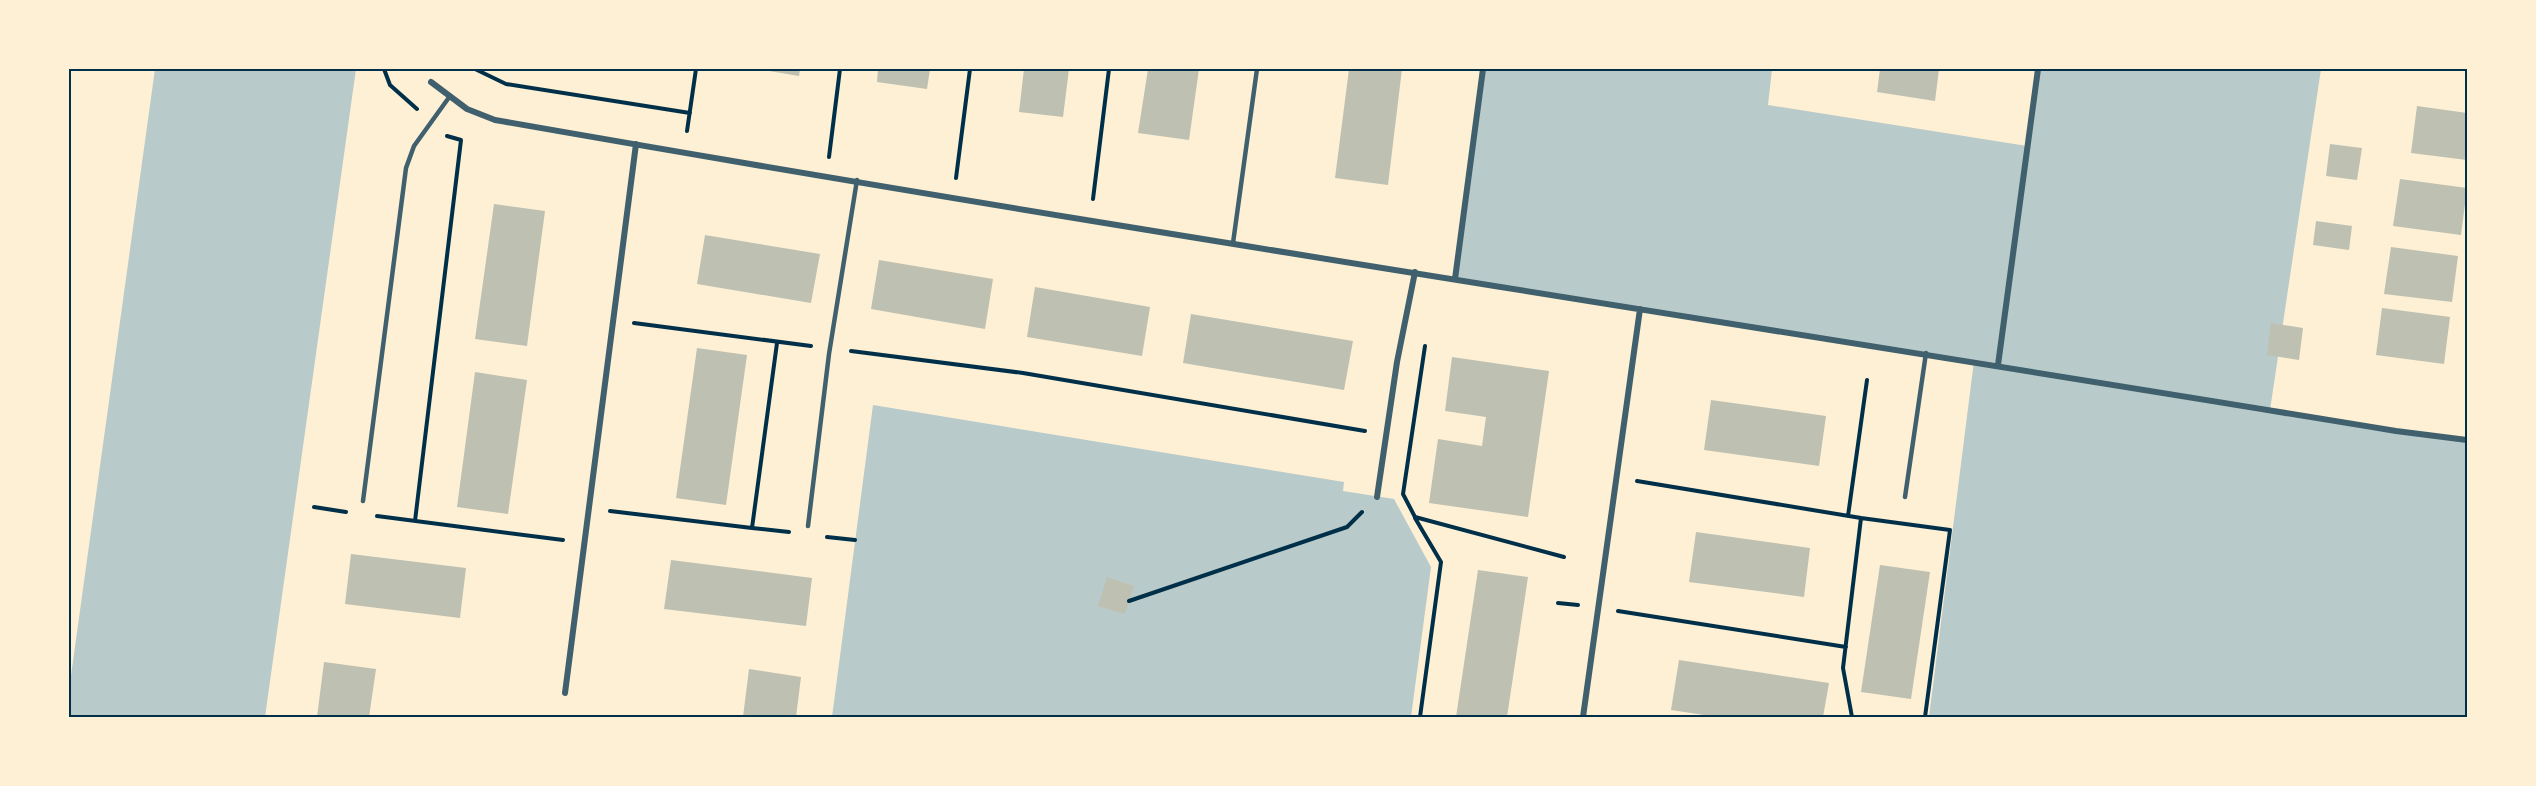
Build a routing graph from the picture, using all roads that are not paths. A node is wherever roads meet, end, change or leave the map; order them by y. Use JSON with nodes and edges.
{"nodes":[{"id":1,"x":1257,"y":69,"type":"edge"},
{"id":2,"x":1483,"y":69,"type":"edge"},
{"id":3,"x":2038,"y":69,"type":"edge"},
{"id":4,"x":431,"y":82,"type":"dead end"},
{"id":5,"x":450,"y":96,"type":"junction"},
{"id":6,"x":636,"y":144,"type":"junction"},
{"id":7,"x":857,"y":180,"type":"junction"},
{"id":8,"x":1233,"y":243,"type":"junction"},
{"id":9,"x":1415,"y":272,"type":"junction"},
{"id":10,"x":1455,"y":279,"type":"junction"},
{"id":11,"x":1640,"y":309,"type":"junction"},
{"id":12,"x":1926,"y":353,"type":"junction"},
{"id":13,"x":1998,"y":365,"type":"junction"},
{"id":14,"x":2467,"y":440,"type":"edge"},
{"id":15,"x":1377,"y":496,"type":"road end"},
{"id":16,"x":1905,"y":497,"type":"dead end"},
{"id":17,"x":363,"y":501,"type":"dead end"},
{"id":18,"x":808,"y":526,"type":"dead end"},
{"id":19,"x":565,"y":693,"type":"dead end"},
{"id":20,"x":1584,"y":717,"type":"edge"}],
"edges":[{"from":1,"to":8,"type":"lane"},
{"from":2,"to":10,"type":"street"},
{"from":3,"to":13,"type":"street"},
{"from":4,"to":5,"type":"street"},
{"from":5,"to":6,"type":"street"},
{"from":5,"to":17,"type":"lane"},
{"from":6,"to":7,"type":"street"},
{"from":6,"to":19,"type":"street"},
{"from":7,"to":8,"type":"street"},
{"from":7,"to":18,"type":"lane"},
{"from":8,"to":9,"type":"street"},
{"from":9,"to":10,"type":"street"},
{"from":9,"to":15,"type":"street"},
{"from":10,"to":11,"type":"street"},
{"from":11,"to":12,"type":"street"},
{"from":11,"to":20,"type":"street"},
{"from":12,"to":13,"type":"street"},
{"from":12,"to":16,"type":"lane"},
{"from":13,"to":14,"type":"street"}]}
